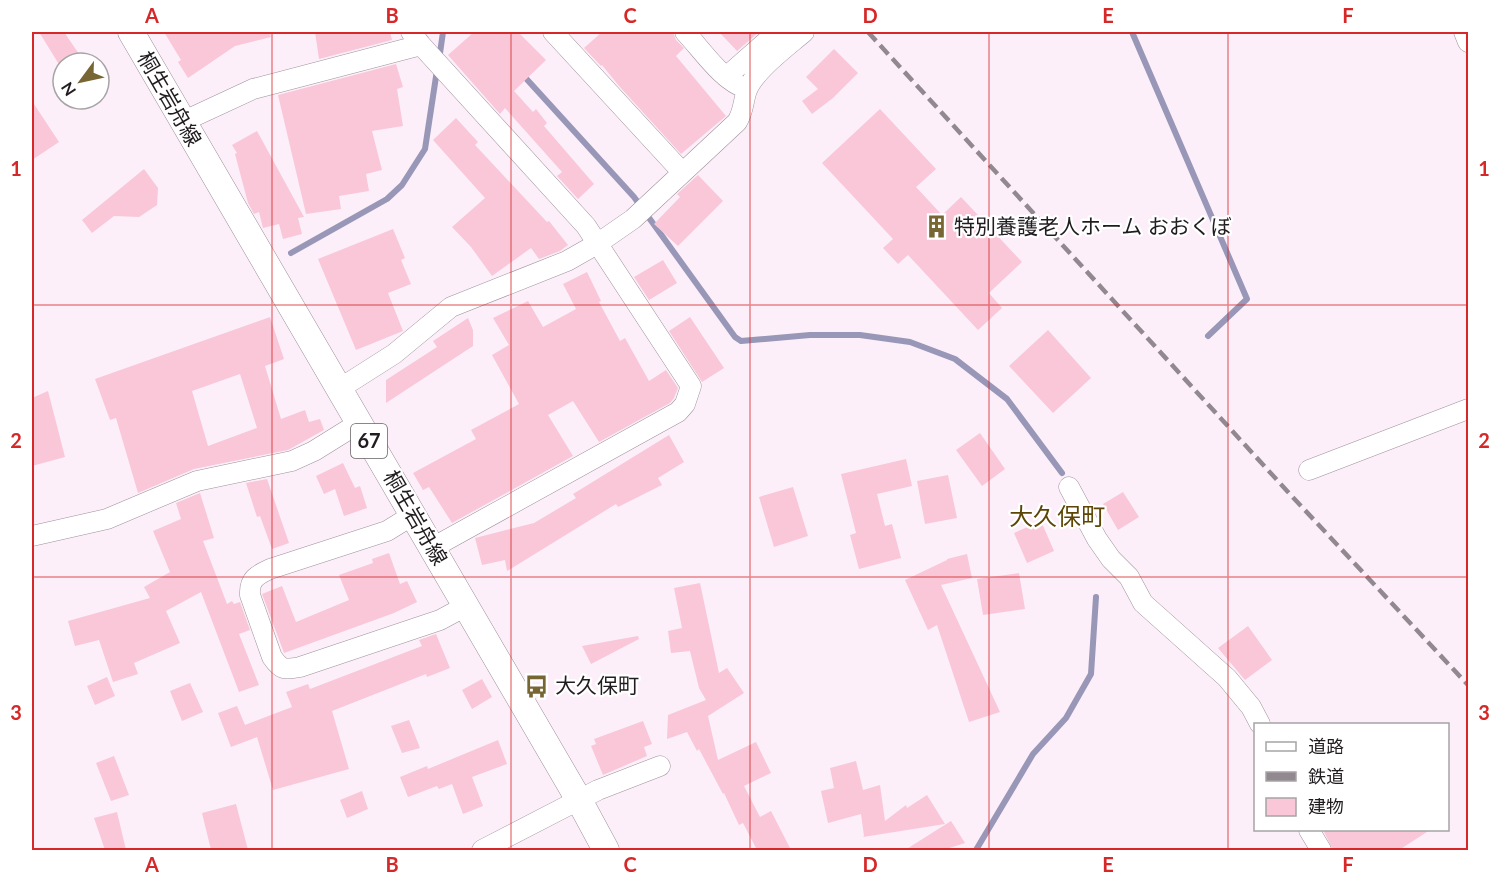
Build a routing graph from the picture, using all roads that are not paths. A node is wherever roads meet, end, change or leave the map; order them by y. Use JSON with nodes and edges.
{"nodes":[{"id":1,"x":131,"y":32,"type":"edge"},
{"id":2,"x":553,"y":32,"type":"edge"},
{"id":3,"x":685,"y":32,"type":"edge"},
{"id":4,"x":777,"y":32,"type":"edge"},
{"id":5,"x":804,"y":32,"type":"edge"},
{"id":6,"x":1464,"y":32,"type":"edge"},
{"id":7,"x":416,"y":38,"type":"edge"},
{"id":8,"x":1468,"y":42,"type":"edge"},
{"id":9,"x":726,"y":77,"type":"junction"},
{"id":10,"x":747,"y":89,"type":"junction"},
{"id":11,"x":182,"y":122,"type":"junction"},
{"id":12,"x":682,"y":172,"type":"junction"},
{"id":13,"x":597,"y":244,"type":"junction"},
{"id":14,"x":339,"y":389,"type":"junction"},
{"id":15,"x":1468,"y":409,"type":"edge"},
{"id":16,"x":359,"y":423,"type":"junction"},
{"id":17,"x":1309,"y":470,"type":"dead end"},
{"id":18,"x":1069,"y":487,"type":"dead end"},
{"id":19,"x":413,"y":515,"type":"junction"},
{"id":20,"x":32,"y":536,"type":"edge"},
{"id":21,"x":432,"y":548,"type":"junction"},
{"id":22,"x":466,"y":606,"type":"junction"},
{"id":23,"x":1260,"y":723,"type":"edge"},
{"id":24,"x":660,"y":766,"type":"dead end"},
{"id":25,"x":579,"y":800,"type":"junction"},
{"id":26,"x":1310,"y":831,"type":"edge"},
{"id":27,"x":482,"y":850,"type":"edge"},
{"id":28,"x":606,"y":850,"type":"edge"},
{"id":29,"x":1321,"y":850,"type":"edge"}],
"edges":[{"from":1,"to":11,"type":"main road","name":"桐生岩舟線","number":"67"},
{"from":2,"to":12,"type":"street"},
{"from":3,"to":9,"type":"street"},
{"from":4,"to":9,"type":"street"},
{"from":5,"to":10,"type":"street"},
{"from":6,"to":8,"type":"street"},
{"from":7,"to":11,"type":"street"},
{"from":7,"to":13,"type":"street"},
{"from":9,"to":10,"type":"street"},
{"from":10,"to":12,"type":"street"},
{"from":11,"to":14,"type":"main road","name":"桐生岩舟線","number":"67"},
{"from":12,"to":13,"type":"street"},
{"from":13,"to":14,"type":"street"},
{"from":13,"to":21,"type":"street"},
{"from":14,"to":16,"type":"main road","name":"桐生岩舟線","number":"67"},
{"from":15,"to":17,"type":"street"},
{"from":16,"to":19,"type":"main road","name":"桐生岩舟線","number":"67"},
{"from":16,"to":20,"type":"street"},
{"from":18,"to":23,"type":"street"},
{"from":19,"to":21,"type":"main road","name":"桐生岩舟線","number":"67"},
{"from":19,"to":22,"type":"street"},
{"from":21,"to":22,"type":"main road","name":"桐生岩舟線","number":"67"},
{"from":22,"to":25,"type":"main road","name":"桐生岩舟線","number":"67"},
{"from":24,"to":25,"type":"street"},
{"from":25,"to":27,"type":"street"},
{"from":25,"to":28,"type":"main road","name":"桐生岩舟線","number":"67"},
{"from":26,"to":29,"type":"street"}]}
